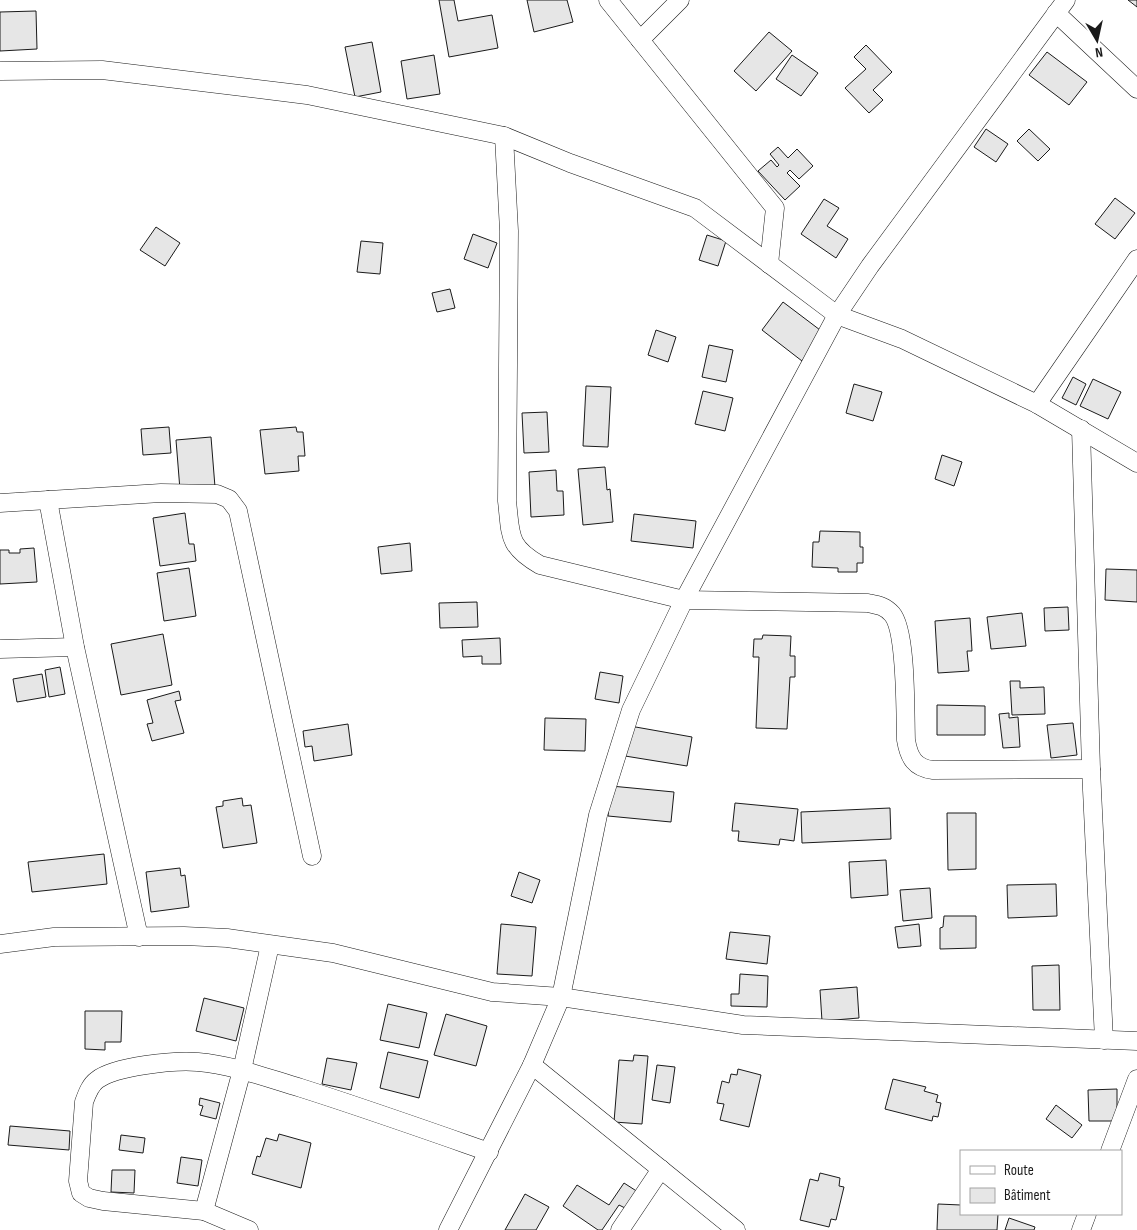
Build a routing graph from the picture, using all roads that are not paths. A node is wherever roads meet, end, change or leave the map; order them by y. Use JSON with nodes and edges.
{"nodes":[{"id":1,"x":608,"y":0,"type":"edge"},
{"id":2,"x":680,"y":0,"type":"edge"},
{"id":3,"x":1061,"y":7,"type":"edge"},
{"id":4,"x":640,"y":40,"type":"junction"},
{"id":5,"x":0,"y":70,"type":"edge"},
{"id":6,"x":1137,"y":89,"type":"edge"},
{"id":7,"x":504,"y":136,"type":"junction"},
{"id":8,"x":1137,"y":259,"type":"edge"},
{"id":9,"x":769,"y":264,"type":"junction"},
{"id":10,"x":837,"y":315,"type":"junction"},
{"id":11,"x":1037,"y":404,"type":"junction"},
{"id":12,"x":1081,"y":429,"type":"junction"},
{"id":13,"x":1137,"y":463,"type":"edge"},
{"id":14,"x":48,"y":500,"type":"junction"},
{"id":15,"x":0,"y":503,"type":"edge"},
{"id":16,"x":684,"y":600,"type":"junction"},
{"id":17,"x":75,"y":647,"type":"junction"},
{"id":18,"x":0,"y":649,"type":"edge"},
{"id":19,"x":1091,"y":769,"type":"junction"},
{"id":20,"x":312,"y":856,"type":"dead end"},
{"id":21,"x":139,"y":937,"type":"junction"},
{"id":22,"x":0,"y":944,"type":"edge"},
{"id":23,"x":270,"y":945,"type":"junction"},
{"id":24,"x":560,"y":997,"type":"junction"},
{"id":25,"x":1104,"y":1040,"type":"junction"},
{"id":26,"x":1137,"y":1042,"type":"edge"},
{"id":27,"x":532,"y":1065,"type":"junction"},
{"id":28,"x":242,"y":1070,"type":"junction"},
{"id":29,"x":1137,"y":1079,"type":"edge"},
{"id":30,"x":1110,"y":1150,"type":"edge"},
{"id":31,"x":489,"y":1152,"type":"junction"},
{"id":32,"x":661,"y":1169,"type":"junction"},
{"id":33,"x":204,"y":1210,"type":"junction"},
{"id":34,"x":1087,"y":1215,"type":"edge"},
{"id":35,"x":249,"y":1230,"type":"edge"},
{"id":36,"x":448,"y":1230,"type":"edge"},
{"id":37,"x":620,"y":1230,"type":"edge"},
{"id":38,"x":736,"y":1230,"type":"edge"},
{"id":39,"x":1081,"y":1230,"type":"edge"}],
"edges":[{"from":1,"to":4,"type":"street"},
{"from":2,"to":4,"type":"street"},
{"from":3,"to":6,"type":"street"},
{"from":3,"to":10,"type":"street"},
{"from":4,"to":9,"type":"street"},
{"from":5,"to":7,"type":"street"},
{"from":7,"to":9,"type":"street"},
{"from":7,"to":16,"type":"street"},
{"from":8,"to":11,"type":"street"},
{"from":9,"to":10,"type":"street"},
{"from":10,"to":11,"type":"street"},
{"from":10,"to":16,"type":"street"},
{"from":11,"to":12,"type":"street"},
{"from":12,"to":13,"type":"street"},
{"from":12,"to":19,"type":"street"},
{"from":14,"to":15,"type":"street"},
{"from":14,"to":17,"type":"street"},
{"from":14,"to":20,"type":"street"},
{"from":16,"to":19,"type":"street"},
{"from":16,"to":24,"type":"street"},
{"from":17,"to":18,"type":"street"},
{"from":17,"to":21,"type":"street"},
{"from":19,"to":25,"type":"street"},
{"from":21,"to":22,"type":"street"},
{"from":21,"to":23,"type":"street"},
{"from":23,"to":24,"type":"street"},
{"from":23,"to":28,"type":"street"},
{"from":24,"to":25,"type":"street"},
{"from":24,"to":27,"type":"street"},
{"from":25,"to":26,"type":"street"},
{"from":27,"to":31,"type":"street"},
{"from":27,"to":32,"type":"street"},
{"from":28,"to":31,"type":"street"},
{"from":28,"to":33,"type":"street"},
{"from":28,"to":33,"type":"street"},
{"from":29,"to":30,"type":"street"},
{"from":31,"to":36,"type":"street"},
{"from":32,"to":37,"type":"street"},
{"from":32,"to":38,"type":"street"},
{"from":33,"to":35,"type":"street"},
{"from":34,"to":39,"type":"street"}]}
